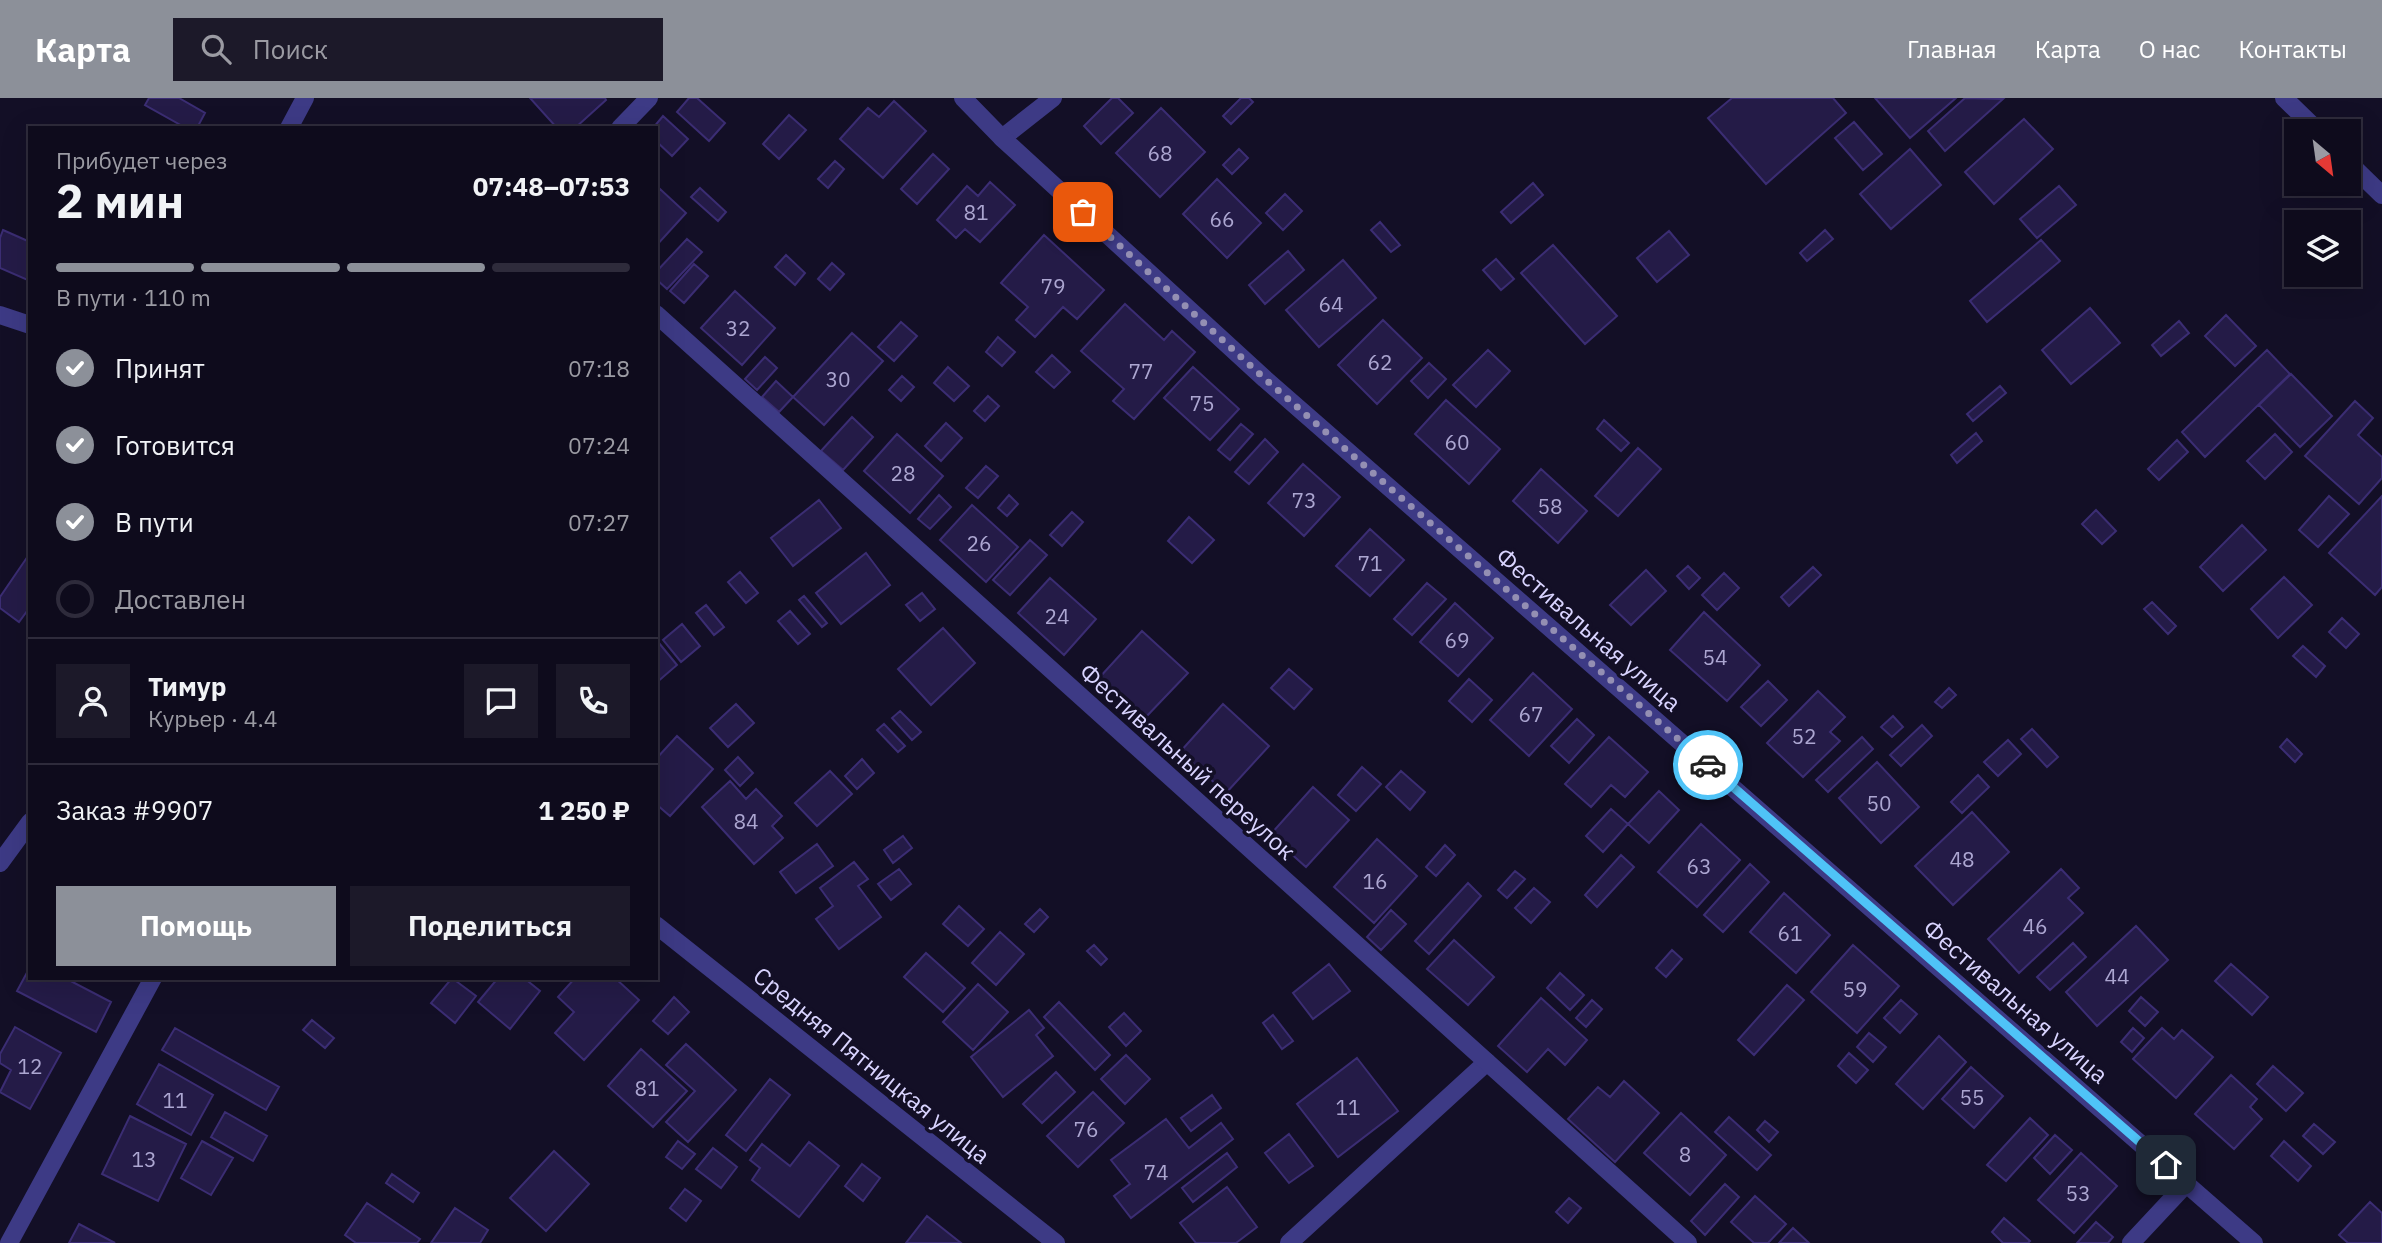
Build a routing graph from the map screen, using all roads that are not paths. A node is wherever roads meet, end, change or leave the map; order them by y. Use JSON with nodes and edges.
{"nodes":[{"id":1,"x":305,"y":98,"type":"edge"},
{"id":2,"x":649,"y":98,"type":"edge"},
{"id":3,"x":963,"y":98,"type":"edge"},
{"id":4,"x":1053,"y":98,"type":"edge"},
{"id":5,"x":2284,"y":98,"type":"edge"},
{"id":6,"x":2306,"y":119,"type":"edge"},
{"id":7,"x":290,"y":126,"type":"edge"},
{"id":8,"x":622,"y":126,"type":"edge"},
{"id":9,"x":1002,"y":138,"type":"junction"},
{"id":10,"x":2361,"y":175,"type":"edge"},
{"id":11,"x":2382,"y":195,"type":"edge"},
{"id":12,"x":0,"y":315,"type":"edge"},
{"id":13,"x":658,"y":316,"type":"edge"},
{"id":14,"x":28,"y":324,"type":"edge"},
{"id":15,"x":28,"y":824,"type":"edge"},
{"id":16,"x":0,"y":863,"type":"edge"},
{"id":17,"x":658,"y":927,"type":"edge"},
{"id":18,"x":152,"y":980,"type":"edge"},
{"id":19,"x":1487,"y":1062,"type":"junction"},
{"id":20,"x":2187,"y":1183,"type":"junction"},
{"id":21,"x":9,"y":1243,"type":"edge"},
{"id":22,"x":1056,"y":1243,"type":"edge"},
{"id":23,"x":1289,"y":1243,"type":"edge"},
{"id":24,"x":1688,"y":1243,"type":"edge"},
{"id":25,"x":2131,"y":1243,"type":"edge"},
{"id":26,"x":2254,"y":1243,"type":"edge"}],
"edges":[{"from":1,"to":7,"type":"street"},
{"from":2,"to":8,"type":"street"},
{"from":3,"to":9,"type":"street","name":"Фестивальная улица"},
{"from":4,"to":9,"type":"street"},
{"from":5,"to":6,"type":"street"},
{"from":9,"to":20,"type":"street","name":"Фестивальная улица"},
{"from":10,"to":11,"type":"street"},
{"from":12,"to":14,"type":"street"},
{"from":13,"to":19,"type":"street","name":"Фестивальный переулок"},
{"from":15,"to":16,"type":"street"},
{"from":17,"to":22,"type":"street","name":"Средняя Пятницкая улица"},
{"from":18,"to":21,"type":"street"},
{"from":19,"to":23,"type":"street"},
{"from":19,"to":24,"type":"street","name":"Фестивальный переулок"},
{"from":20,"to":25,"type":"street"},
{"from":20,"to":26,"type":"street","name":"Фестивальная улица"}]}
